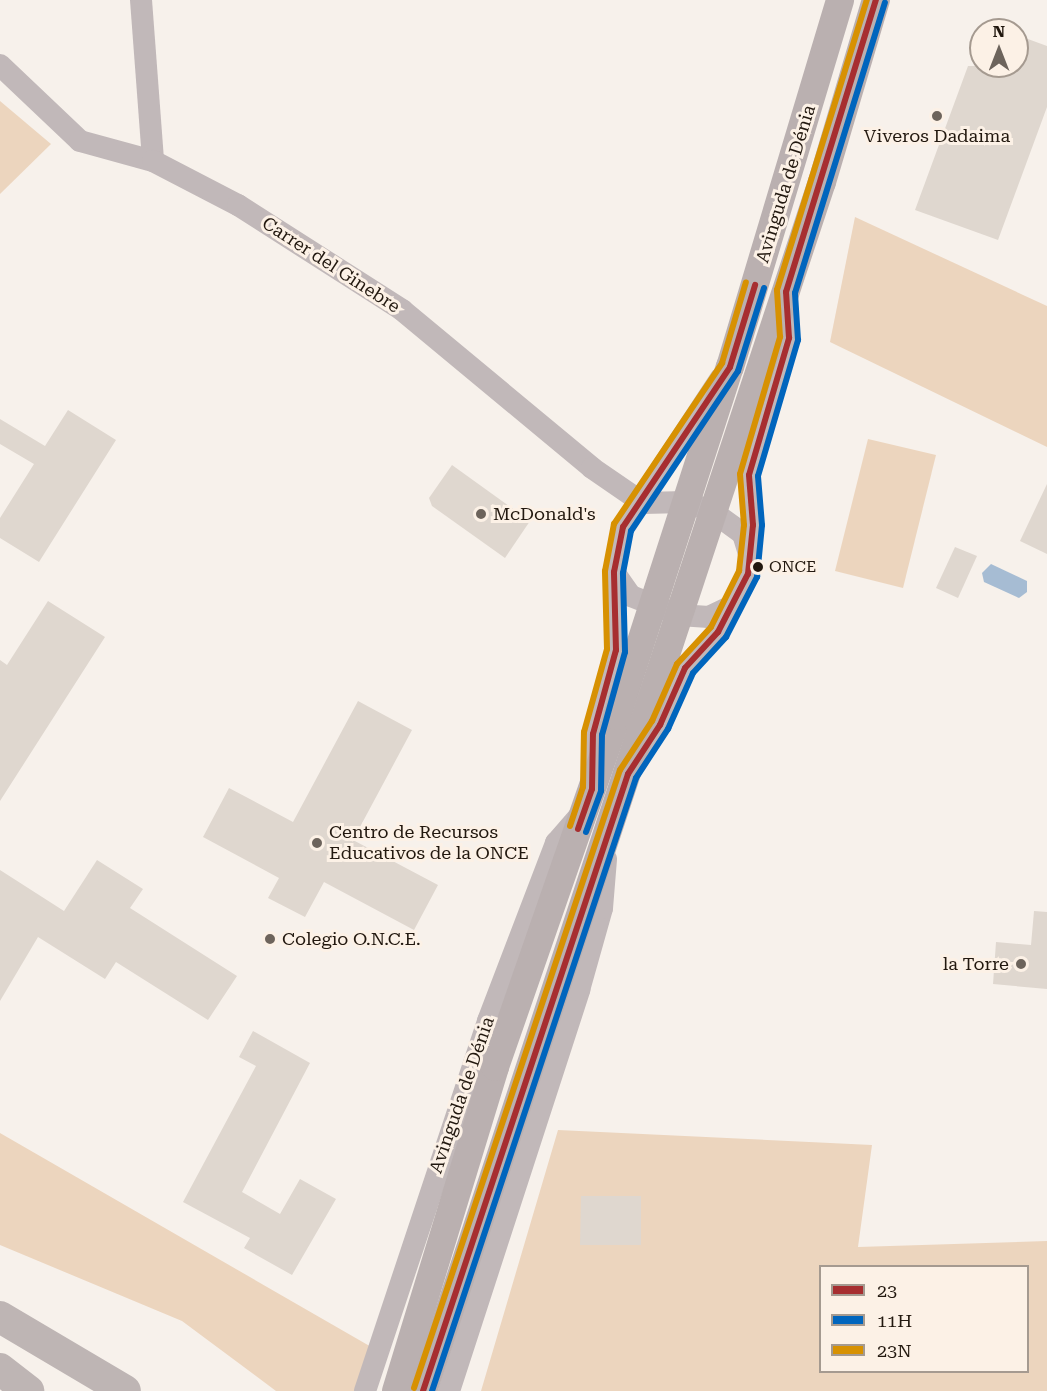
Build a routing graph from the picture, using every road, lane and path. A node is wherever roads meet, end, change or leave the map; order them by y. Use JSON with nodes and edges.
{"nodes":[{"id":1,"x":141,"y":0,"type":"edge"},
{"id":2,"x":840,"y":0,"type":"edge"},
{"id":3,"x":876,"y":0,"type":"edge"},
{"id":4,"x":0,"y":64,"type":"edge"},
{"id":5,"x":153,"y":161,"type":"junction"},
{"id":6,"x":786,"y":292,"type":"junction"},
{"id":7,"x":729,"y":367,"type":"junction"},
{"id":8,"x":686,"y":502,"type":"junction"},
{"id":9,"x":643,"y":503,"type":"junction"},
{"id":10,"x":714,"y":512,"type":"junction"},
{"id":11,"x":750,"y":557,"type":"junction"},
{"id":12,"x":614,"y":572,"type":"junction"},
{"id":13,"x":651,"y":605,"type":"junction"},
{"id":14,"x":732,"y":606,"type":"junction"},
{"id":15,"x":679,"y":615,"type":"junction"},
{"id":16,"x":628,"y":774,"type":"junction"},
{"id":17,"x":588,"y":800,"type":"junction"},
{"id":18,"x":609,"y":829,"type":"junction"},
{"id":19,"x":0,"y":1317,"type":"edge"},
{"id":20,"x":0,"y":1369,"type":"edge"},
{"id":21,"x":119,"y":1387,"type":"edge"},
{"id":22,"x":28,"y":1391,"type":"edge"},
{"id":23,"x":365,"y":1391,"type":"edge"},
{"id":24,"x":396,"y":1391,"type":"edge"},
{"id":25,"x":423,"y":1391,"type":"edge"},
{"id":26,"x":449,"y":1391,"type":"edge"}],
"edges":[{"from":1,"to":5,"type":"street"},
{"from":2,"to":7,"type":"main road","name":"Avinguda de Dénia"},
{"from":3,"to":6,"type":"main road","name":"Avinguda de Dénia"},
{"from":4,"to":5,"type":"street","name":"Carrer del Ginebre"},
{"from":5,"to":9,"type":"street","name":"Carrer del Ginebre"},
{"from":6,"to":10,"type":"main road","name":"Avinguda de Dénia"},
{"from":6,"to":11,"type":"street","name":"Avinguda de Dénia"},
{"from":7,"to":8,"type":"main road","name":"Avinguda de Dénia"},
{"from":7,"to":9,"type":"street","name":"Avinguda de Dénia"},
{"from":8,"to":9,"type":"street"},
{"from":8,"to":10,"type":"street"},
{"from":8,"to":13,"type":"main road","name":"Avinguda de Dénia"},
{"from":9,"to":12,"type":"street","name":"Avinguda de Dénia"},
{"from":10,"to":11,"type":"street"},
{"from":10,"to":15,"type":"main road","name":"Avinguda de Dénia"},
{"from":11,"to":14,"type":"street","name":"Avinguda de Dénia"},
{"from":12,"to":13,"type":"street"},
{"from":12,"to":17,"type":"street","name":"Avinguda de Dénia"},
{"from":13,"to":15,"type":"street"},
{"from":13,"to":17,"type":"main road","name":"Avinguda de Dénia"},
{"from":14,"to":15,"type":"street"},
{"from":14,"to":16,"type":"street","name":"Avinguda de Dénia"},
{"from":15,"to":16,"type":"main road","name":"Avinguda de Dénia"},
{"from":16,"to":18,"type":"main road","name":"Avinguda de Dénia"},
{"from":17,"to":23,"type":"street","name":"Avinguda de Dénia"},
{"from":17,"to":24,"type":"main road","name":"Avinguda de Dénia"},
{"from":18,"to":25,"type":"main road","name":"Avinguda de Dénia"},
{"from":18,"to":26,"type":"street","name":"Avinguda de Dénia"},
{"from":19,"to":21,"type":"highway"},
{"from":20,"to":22,"type":"highway"}]}
